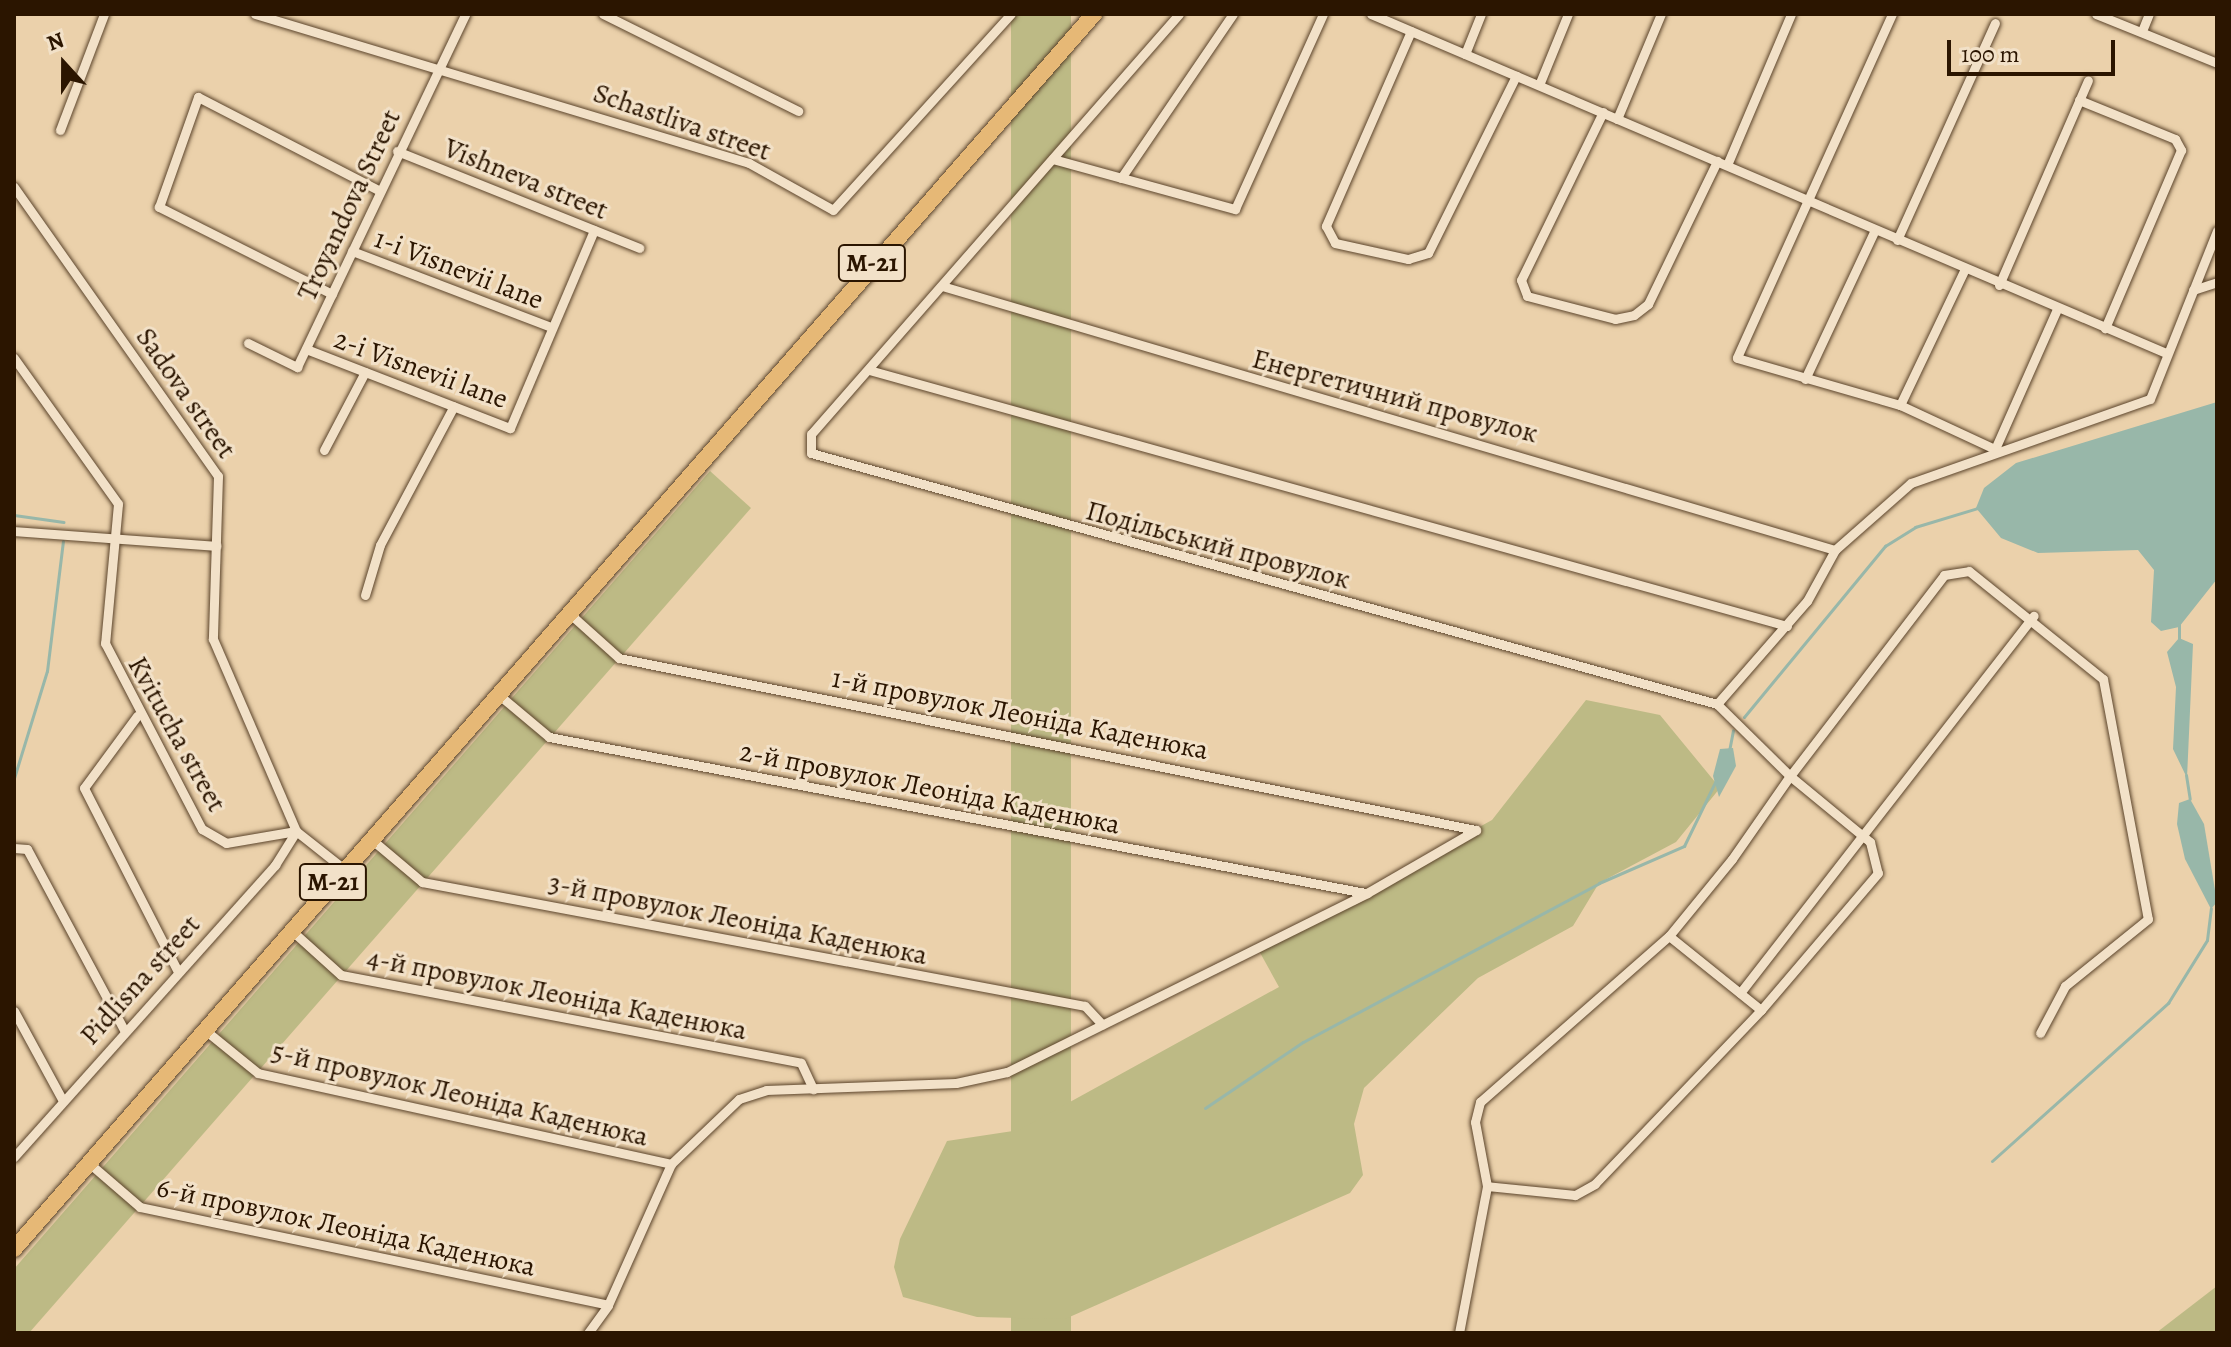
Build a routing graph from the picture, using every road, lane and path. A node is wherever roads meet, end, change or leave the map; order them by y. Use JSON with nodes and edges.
{"nodes":[{"id":1,"x":104,"y":14,"type":"edge"},
{"id":2,"x":255,"y":14,"type":"edge"},
{"id":3,"x":465,"y":14,"type":"edge"},
{"id":4,"x":603,"y":14,"type":"edge"},
{"id":5,"x":1011,"y":14,"type":"edge"},
{"id":6,"x":1094,"y":14,"type":"edge"},
{"id":7,"x":1179,"y":14,"type":"edge"},
{"id":8,"x":1233,"y":14,"type":"edge"},
{"id":9,"x":1323,"y":14,"type":"edge"},
{"id":10,"x":1371,"y":14,"type":"edge"},
{"id":11,"x":1481,"y":14,"type":"edge"},
{"id":12,"x":1568,"y":14,"type":"edge"},
{"id":13,"x":1661,"y":14,"type":"edge"},
{"id":14,"x":1791,"y":14,"type":"edge"},
{"id":15,"x":1892,"y":14,"type":"edge"},
{"id":16,"x":2096,"y":14,"type":"edge"},
{"id":17,"x":2149,"y":14,"type":"edge"},
{"id":18,"x":1384,"y":17,"type":"edge"},
{"id":19,"x":1995,"y":23,"type":"dead end"},
{"id":20,"x":1411,"y":31,"type":"junction"},
{"id":21,"x":2142,"y":31,"type":"junction"},
{"id":22,"x":1465,"y":54,"type":"junction"},
{"id":23,"x":2217,"y":63,"type":"edge"},
{"id":24,"x":438,"y":67,"type":"junction"},
{"id":25,"x":1516,"y":76,"type":"junction"},
{"id":26,"x":2088,"y":80,"type":"dead end"},
{"id":27,"x":1539,"y":85,"type":"junction"},
{"id":28,"x":2079,"y":100,"type":"junction"},
{"id":29,"x":798,"y":111,"type":"dead end"},
{"id":30,"x":1603,"y":112,"type":"junction"},
{"id":31,"x":1617,"y":119,"type":"junction"},
{"id":32,"x":60,"y":130,"type":"dead end"},
{"id":33,"x":397,"y":151,"type":"junction"},
{"id":34,"x":1053,"y":159,"type":"junction"},
{"id":35,"x":1717,"y":161,"type":"junction"},
{"id":36,"x":1727,"y":165,"type":"junction"},
{"id":37,"x":1121,"y":178,"type":"junction"},
{"id":38,"x":14,"y":187,"type":"edge"},
{"id":39,"x":380,"y":191,"type":"junction"},
{"id":40,"x":1805,"y":203,"type":"junction"},
{"id":41,"x":594,"y":230,"type":"junction"},
{"id":42,"x":2217,"y":231,"type":"edge"},
{"id":43,"x":1874,"y":232,"type":"junction"},
{"id":44,"x":1897,"y":240,"type":"junction"},
{"id":45,"x":639,"y":248,"type":"dead end"},
{"id":46,"x":352,"y":251,"type":"junction"},
{"id":47,"x":1964,"y":271,"type":"junction"},
{"id":48,"x":2217,"y":282,"type":"edge"},
{"id":49,"x":1999,"y":285,"type":"junction"},
{"id":50,"x":942,"y":286,"type":"junction"},
{"id":51,"x":2193,"y":290,"type":"junction"},
{"id":52,"x":332,"y":294,"type":"junction"},
{"id":53,"x":2057,"y":309,"type":"junction"},
{"id":54,"x":551,"y":327,"type":"junction"},
{"id":55,"x":2105,"y":328,"type":"junction"},
{"id":56,"x":248,"y":343,"type":"dead end"},
{"id":57,"x":306,"y":349,"type":"junction"},
{"id":58,"x":2164,"y":352,"type":"junction"},
{"id":59,"x":14,"y":358,"type":"edge"},
{"id":60,"x":869,"y":370,"type":"junction"},
{"id":61,"x":365,"y":372,"type":"junction"},
{"id":62,"x":1805,"y":379,"type":"junction"},
{"id":63,"x":1900,"y":405,"type":"junction"},
{"id":64,"x":454,"y":406,"type":"junction"},
{"id":65,"x":1995,"y":449,"type":"junction"},
{"id":66,"x":324,"y":450,"type":"dead end"},
{"id":67,"x":14,"y":531,"type":"edge"},
{"id":68,"x":113,"y":533,"type":"junction"},
{"id":69,"x":216,"y":546,"type":"junction"},
{"id":70,"x":1835,"y":550,"type":"junction"},
{"id":71,"x":365,"y":595,"type":"dead end"},
{"id":72,"x":570,"y":614,"type":"junction"},
{"id":73,"x":2034,"y":616,"type":"junction"},
{"id":74,"x":1787,"y":626,"type":"junction"},
{"id":75,"x":499,"y":695,"type":"junction"},
{"id":76,"x":1717,"y":704,"type":"junction"},
{"id":77,"x":137,"y":716,"type":"junction"},
{"id":78,"x":1790,"y":776,"type":"junction"},
{"id":79,"x":296,"y":831,"type":"junction"},
{"id":80,"x":1863,"y":835,"type":"junction"},
{"id":81,"x":371,"y":839,"type":"junction"},
{"id":82,"x":14,"y":848,"type":"edge"},
{"id":83,"x":344,"y":869,"type":"junction"},
{"id":84,"x":1367,"y":893,"type":"junction"},
{"id":85,"x":291,"y":930,"type":"junction"},
{"id":86,"x":1669,"y":936,"type":"junction"},
{"id":87,"x":177,"y":970,"type":"junction"},
{"id":88,"x":1740,"y":993,"type":"junction"},
{"id":89,"x":1761,"y":1010,"type":"junction"},
{"id":90,"x":14,"y":1011,"type":"edge"},
{"id":91,"x":1102,"y":1024,"type":"junction"},
{"id":92,"x":124,"y":1030,"type":"junction"},
{"id":93,"x":205,"y":1030,"type":"junction"},
{"id":94,"x":2040,"y":1033,"type":"dead end"},
{"id":95,"x":813,"y":1089,"type":"junction"},
{"id":96,"x":62,"y":1099,"type":"junction"},
{"id":97,"x":14,"y":1157,"type":"edge"},
{"id":98,"x":89,"y":1163,"type":"junction"},
{"id":99,"x":671,"y":1164,"type":"junction"},
{"id":100,"x":1487,"y":1186,"type":"junction"},
{"id":101,"x":14,"y":1249,"type":"edge"},
{"id":102,"x":608,"y":1305,"type":"junction"},
{"id":103,"x":588,"y":1333,"type":"edge"},
{"id":104,"x":1459,"y":1333,"type":"edge"}],
"edges":[{"from":1,"to":32,"type":"street"},
{"from":2,"to":24,"type":"street","name":"Schastliva street"},
{"from":3,"to":24,"type":"street","name":"Troyandova Street"},
{"from":4,"to":29,"type":"street"},
{"from":5,"to":24,"type":"street","name":"Schastliva street"},
{"from":6,"to":72,"type":"highway","number":"М-21"},
{"from":7,"to":34,"type":"street","name":"Подільський провулок"},
{"from":8,"to":37,"type":"street"},
{"from":9,"to":37,"type":"street"},
{"from":10,"to":18,"type":"street"},
{"from":11,"to":22,"type":"street"},
{"from":12,"to":27,"type":"street"},
{"from":13,"to":31,"type":"street"},
{"from":14,"to":36,"type":"street"},
{"from":15,"to":40,"type":"street"},
{"from":16,"to":21,"type":"street"},
{"from":17,"to":21,"type":"street"},
{"from":18,"to":20,"type":"street"},
{"from":19,"to":44,"type":"street"},
{"from":20,"to":22,"type":"street"},
{"from":20,"to":25,"type":"street"},
{"from":21,"to":23,"type":"street"},
{"from":22,"to":25,"type":"street"},
{"from":24,"to":33,"type":"street","name":"Troyandova Street"},
{"from":25,"to":27,"type":"street"},
{"from":26,"to":28,"type":"street"},
{"from":27,"to":30,"type":"street"},
{"from":28,"to":49,"type":"street"},
{"from":28,"to":55,"type":"street"},
{"from":30,"to":31,"type":"street"},
{"from":30,"to":35,"type":"street"},
{"from":31,"to":35,"type":"street"},
{"from":33,"to":39,"type":"street","name":"Troyandova Street"},
{"from":33,"to":41,"type":"street","name":"Vishneva street"},
{"from":34,"to":37,"type":"street"},
{"from":34,"to":50,"type":"street","name":"Подільський провулок"},
{"from":35,"to":36,"type":"street"},
{"from":36,"to":40,"type":"street"},
{"from":38,"to":69,"type":"street","name":"Sadova street"},
{"from":39,"to":46,"type":"street","name":"Troyandova Street"},
{"from":39,"to":52,"type":"street"},
{"from":40,"to":43,"type":"street"},
{"from":40,"to":62,"type":"street"},
{"from":41,"to":45,"type":"street","name":"Vishneva street"},
{"from":41,"to":54,"type":"street"},
{"from":42,"to":51,"type":"street"},
{"from":43,"to":44,"type":"street"},
{"from":43,"to":62,"type":"street"},
{"from":44,"to":47,"type":"street"},
{"from":46,"to":52,"type":"street","name":"Troyandova Street"},
{"from":46,"to":54,"type":"street","name":"1-i Visnevii lane"},
{"from":47,"to":49,"type":"street"},
{"from":47,"to":63,"type":"street"},
{"from":48,"to":51,"type":"street"},
{"from":49,"to":53,"type":"street"},
{"from":50,"to":60,"type":"street","name":"Подільський провулок"},
{"from":50,"to":70,"type":"street","name":"Енергетичний провулок"},
{"from":51,"to":58,"type":"street"},
{"from":52,"to":57,"type":"street","name":"Troyandova Street"},
{"from":53,"to":55,"type":"street"},
{"from":53,"to":65,"type":"street"},
{"from":54,"to":64,"type":"street","name":"2-i Visnevii lane"},
{"from":55,"to":58,"type":"street"},
{"from":56,"to":57,"type":"street"},
{"from":57,"to":61,"type":"street","name":"2-i Visnevii lane"},
{"from":58,"to":65,"type":"street"},
{"from":59,"to":68,"type":"street","name":"Kvitucha street"},
{"from":60,"to":74,"type":"street"},
{"from":60,"to":76,"type":"street","name":"Подільський провулок"},
{"from":61,"to":64,"type":"street","name":"2-i Visnevii lane"},
{"from":61,"to":66,"type":"street"},
{"from":62,"to":63,"type":"street"},
{"from":63,"to":65,"type":"street"},
{"from":64,"to":71,"type":"street"},
{"from":65,"to":70,"type":"street"},
{"from":67,"to":68,"type":"street"},
{"from":68,"to":69,"type":"street"},
{"from":68,"to":77,"type":"street","name":"Kvitucha street"},
{"from":69,"to":79,"type":"street","name":"Sadova street"},
{"from":70,"to":74,"type":"street"},
{"from":72,"to":75,"type":"highway","number":"М-21"},
{"from":72,"to":84,"type":"street","name":"1-й провулок Леоніда Каденюка"},
{"from":73,"to":78,"type":"street"},
{"from":73,"to":80,"type":"street"},
{"from":73,"to":94,"type":"street"},
{"from":74,"to":76,"type":"street"},
{"from":75,"to":81,"type":"highway","number":"М-21"},
{"from":75,"to":84,"type":"street","name":"2-й провулок Леоніда Каденюка"},
{"from":76,"to":78,"type":"street"},
{"from":77,"to":79,"type":"street","name":"Kvitucha street"},
{"from":77,"to":87,"type":"street"},
{"from":78,"to":80,"type":"street"},
{"from":78,"to":86,"type":"street"},
{"from":79,"to":83,"type":"street"},
{"from":79,"to":87,"type":"street","name":"Pidlisna street"},
{"from":80,"to":88,"type":"street"},
{"from":80,"to":89,"type":"street"},
{"from":81,"to":83,"type":"highway","number":"М-21"},
{"from":81,"to":91,"type":"street","name":"3-й провулок Леоніда Каденюка"},
{"from":82,"to":92,"type":"street"},
{"from":83,"to":85,"type":"highway","number":"М-21"},
{"from":84,"to":91,"type":"street"},
{"from":85,"to":93,"type":"highway","number":"М-21"},
{"from":85,"to":95,"type":"street","name":"4-й провулок Леоніда Каденюка"},
{"from":86,"to":88,"type":"street"},
{"from":86,"to":100,"type":"street"},
{"from":87,"to":92,"type":"street","name":"Pidlisna street"},
{"from":88,"to":89,"type":"street"},
{"from":89,"to":100,"type":"street"},
{"from":90,"to":96,"type":"street"},
{"from":91,"to":95,"type":"street"},
{"from":92,"to":96,"type":"street","name":"Pidlisna street"},
{"from":93,"to":98,"type":"highway","number":"М-21"},
{"from":93,"to":99,"type":"street","name":"5-й провулок Леоніда Каденюка"},
{"from":95,"to":99,"type":"street"},
{"from":96,"to":97,"type":"street","name":"Pidlisna street"},
{"from":98,"to":101,"type":"highway","number":"М-21"},
{"from":98,"to":102,"type":"street","name":"6-й провулок Леоніда Каденюка"},
{"from":99,"to":102,"type":"street"},
{"from":100,"to":104,"type":"street"},
{"from":102,"to":103,"type":"street"}]}
